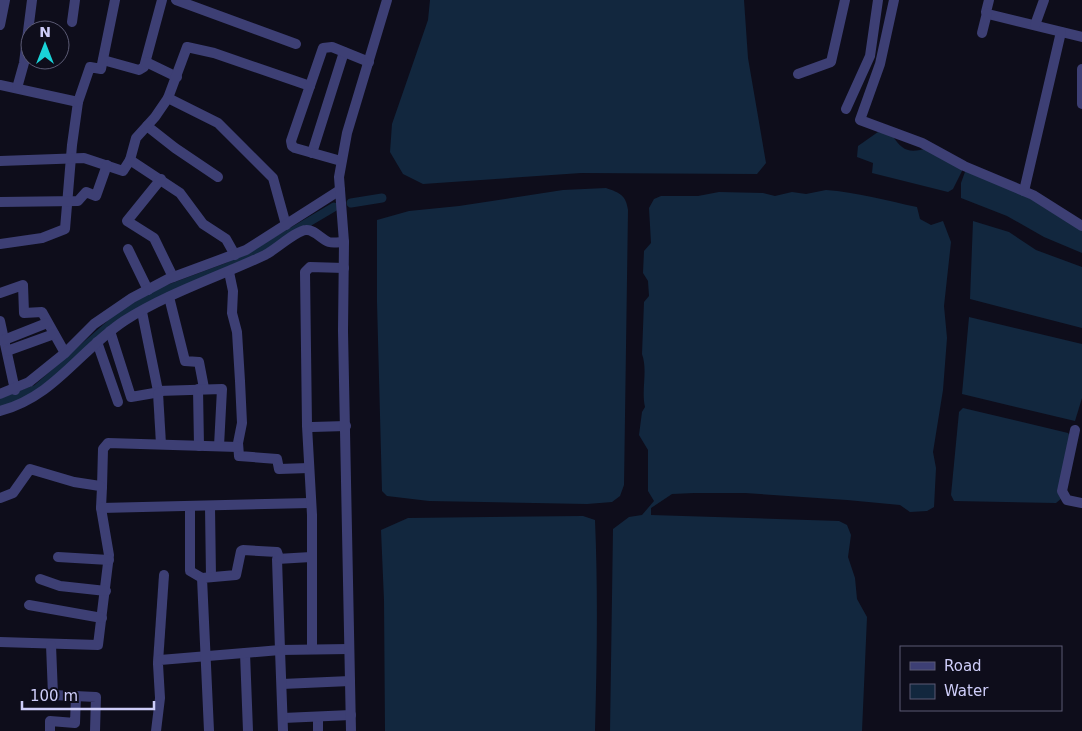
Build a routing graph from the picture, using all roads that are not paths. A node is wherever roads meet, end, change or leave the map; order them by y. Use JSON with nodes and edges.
{"nodes":[{"id":1,"x":5,"y":0,"type":"edge"},
{"id":2,"x":32,"y":0,"type":"edge"},
{"id":3,"x":76,"y":0,"type":"edge"},
{"id":4,"x":115,"y":0,"type":"edge"},
{"id":5,"x":162,"y":0,"type":"edge"},
{"id":6,"x":176,"y":0,"type":"edge"},
{"id":7,"x":387,"y":0,"type":"edge"},
{"id":8,"x":845,"y":0,"type":"edge"},
{"id":9,"x":878,"y":0,"type":"edge"},
{"id":10,"x":894,"y":0,"type":"edge"},
{"id":11,"x":989,"y":0,"type":"edge"},
{"id":12,"x":1044,"y":0,"type":"edge"},
{"id":13,"x":1,"y":13,"type":"edge"},
{"id":14,"x":987,"y":13,"type":"junction"},
{"id":15,"x":72,"y":22,"type":"dead end"},
{"id":16,"x":0,"y":25,"type":"edge"},
{"id":17,"x":1035,"y":25,"type":"junction"},
{"id":18,"x":1061,"y":32,"type":"junction"},
{"id":19,"x":982,"y":33,"type":"dead end"},
{"id":20,"x":1082,"y":37,"type":"edge"},
{"id":21,"x":296,"y":44,"type":"dead end"},
{"id":22,"x":344,"y":52,"type":"junction"},
{"id":23,"x":103,"y":60,"type":"junction"},
{"id":24,"x":146,"y":62,"type":"junction"},
{"id":25,"x":369,"y":62,"type":"junction"},
{"id":26,"x":1082,"y":69,"type":"edge"},
{"id":27,"x":798,"y":74,"type":"dead end"},
{"id":28,"x":177,"y":77,"type":"junction"},
{"id":29,"x":0,"y":85,"type":"edge"},
{"id":30,"x":310,"y":86,"type":"junction"},
{"id":31,"x":17,"y":88,"type":"junction"},
{"id":32,"x":168,"y":98,"type":"junction"},
{"id":33,"x":78,"y":102,"type":"junction"},
{"id":34,"x":1082,"y":104,"type":"edge"},
{"id":35,"x":846,"y":109,"type":"dead end"},
{"id":36,"x":147,"y":126,"type":"junction"},
{"id":37,"x":312,"y":153,"type":"junction"},
{"id":38,"x":72,"y":158,"type":"junction"},
{"id":39,"x":130,"y":160,"type":"junction"},
{"id":40,"x":0,"y":161,"type":"edge"},
{"id":41,"x":341,"y":161,"type":"junction"},
{"id":42,"x":106,"y":165,"type":"junction"},
{"id":43,"x":218,"y":177,"type":"dead end"},
{"id":44,"x":161,"y":179,"type":"junction"},
{"id":45,"x":340,"y":190,"type":"junction"},
{"id":46,"x":1024,"y":191,"type":"junction"},
{"id":47,"x":67,"y":201,"type":"junction"},
{"id":48,"x":0,"y":202,"type":"edge"},
{"id":49,"x":286,"y":225,"type":"junction"},
{"id":50,"x":1082,"y":226,"type":"edge"},
{"id":51,"x":344,"y":242,"type":"junction"},
{"id":52,"x":0,"y":244,"type":"edge"},
{"id":53,"x":128,"y":249,"type":"dead end"},
{"id":54,"x":235,"y":255,"type":"junction"},
{"id":55,"x":344,"y":268,"type":"junction"},
{"id":56,"x":229,"y":272,"type":"junction"},
{"id":57,"x":173,"y":277,"type":"junction"},
{"id":58,"x":148,"y":290,"type":"junction"},
{"id":59,"x":0,"y":293,"type":"edge"},
{"id":60,"x":169,"y":298,"type":"junction"},
{"id":61,"x":142,"y":312,"type":"junction"},
{"id":62,"x":0,"y":321,"type":"edge"},
{"id":63,"x":47,"y":322,"type":"junction"},
{"id":64,"x":110,"y":332,"type":"junction"},
{"id":65,"x":54,"y":334,"type":"junction"},
{"id":66,"x":4,"y":340,"type":"junction"},
{"id":67,"x":97,"y":342,"type":"junction"},
{"id":68,"x":7,"y":351,"type":"junction"},
{"id":69,"x":65,"y":352,"type":"junction"},
{"id":70,"x":201,"y":389,"type":"junction"},
{"id":71,"x":15,"y":390,"type":"junction"},
{"id":72,"x":159,"y":392,"type":"junction"},
{"id":73,"x":0,"y":394,"type":"edge"},
{"id":74,"x":118,"y":402,"type":"dead end"},
{"id":75,"x":0,"y":412,"type":"edge"},
{"id":76,"x":346,"y":426,"type":"junction"},
{"id":77,"x":312,"y":427,"type":"dead end"},
{"id":78,"x":1076,"y":430,"type":"dead end"},
{"id":79,"x":161,"y":444,"type":"junction"},
{"id":80,"x":200,"y":446,"type":"junction"},
{"id":81,"x":220,"y":446,"type":"junction"},
{"id":82,"x":238,"y":447,"type":"junction"},
{"id":83,"x":309,"y":468,"type":"junction"},
{"id":84,"x":102,"y":487,"type":"junction"},
{"id":85,"x":0,"y":498,"type":"edge"},
{"id":86,"x":310,"y":503,"type":"junction"},
{"id":87,"x":1082,"y":504,"type":"edge"},
{"id":88,"x":210,"y":506,"type":"junction"},
{"id":89,"x":190,"y":507,"type":"junction"},
{"id":90,"x":101,"y":508,"type":"junction"},
{"id":91,"x":58,"y":557,"type":"dead end"},
{"id":92,"x":311,"y":557,"type":"junction"},
{"id":93,"x":279,"y":558,"type":"junction"},
{"id":94,"x":108,"y":560,"type":"junction"},
{"id":95,"x":164,"y":575,"type":"dead end"},
{"id":96,"x":207,"y":578,"type":"junction"},
{"id":97,"x":40,"y":579,"type":"dead end"},
{"id":98,"x":106,"y":591,"type":"junction"},
{"id":99,"x":29,"y":605,"type":"dead end"},
{"id":100,"x":102,"y":618,"type":"junction"},
{"id":101,"x":0,"y":642,"type":"edge"},
{"id":102,"x":51,"y":645,"type":"junction"},
{"id":103,"x":312,"y":649,"type":"junction"},
{"id":104,"x":349,"y":649,"type":"junction"},
{"id":105,"x":280,"y":650,"type":"junction"},
{"id":106,"x":245,"y":653,"type":"junction"},
{"id":107,"x":206,"y":656,"type":"junction"},
{"id":108,"x":158,"y":662,"type":"junction"},
{"id":109,"x":350,"y":682,"type":"junction"},
{"id":110,"x":282,"y":684,"type":"junction"},
{"id":111,"x":76,"y":696,"type":"junction"},
{"id":112,"x":351,"y":715,"type":"junction"},
{"id":113,"x":318,"y":717,"type":"junction"},
{"id":114,"x":283,"y":718,"type":"junction"},
{"id":115,"x":50,"y":731,"type":"edge"},
{"id":116,"x":95,"y":731,"type":"edge"},
{"id":117,"x":156,"y":731,"type":"edge"},
{"id":118,"x":209,"y":731,"type":"edge"},
{"id":119,"x":248,"y":731,"type":"edge"},
{"id":120,"x":284,"y":731,"type":"edge"},
{"id":121,"x":318,"y":731,"type":"edge"},
{"id":122,"x":351,"y":731,"type":"edge"}],
"edges":[{"from":1,"to":13,"type":"street"},
{"from":2,"to":31,"type":"street"},
{"from":3,"to":15,"type":"street"},
{"from":4,"to":23,"type":"street"},
{"from":5,"to":24,"type":"street"},
{"from":6,"to":21,"type":"street"},
{"from":7,"to":25,"type":"street"},
{"from":8,"to":27,"type":"street"},
{"from":9,"to":35,"type":"street"},
{"from":10,"to":46,"type":"street"},
{"from":11,"to":14,"type":"street"},
{"from":12,"to":17,"type":"street"},
{"from":13,"to":16,"type":"street"},
{"from":14,"to":17,"type":"street"},
{"from":14,"to":19,"type":"street"},
{"from":17,"to":18,"type":"street"},
{"from":18,"to":20,"type":"street"},
{"from":18,"to":46,"type":"street"},
{"from":22,"to":25,"type":"street"},
{"from":22,"to":30,"type":"street"},
{"from":22,"to":37,"type":"street"},
{"from":23,"to":24,"type":"street"},
{"from":23,"to":33,"type":"street"},
{"from":24,"to":28,"type":"street"},
{"from":25,"to":41,"type":"street"},
{"from":26,"to":34,"type":"street"},
{"from":28,"to":30,"type":"street"},
{"from":28,"to":32,"type":"street"},
{"from":29,"to":31,"type":"street"},
{"from":30,"to":37,"type":"street"},
{"from":31,"to":33,"type":"street"},
{"from":32,"to":36,"type":"street"},
{"from":32,"to":49,"type":"street"},
{"from":33,"to":38,"type":"street"},
{"from":36,"to":39,"type":"street"},
{"from":36,"to":43,"type":"street"},
{"from":37,"to":41,"type":"street"},
{"from":38,"to":40,"type":"street"},
{"from":38,"to":42,"type":"street"},
{"from":38,"to":47,"type":"street"},
{"from":39,"to":42,"type":"street"},
{"from":39,"to":44,"type":"street"},
{"from":41,"to":45,"type":"street"},
{"from":42,"to":47,"type":"street"},
{"from":44,"to":54,"type":"street"},
{"from":44,"to":57,"type":"street"},
{"from":45,"to":49,"type":"street"},
{"from":45,"to":51,"type":"street"},
{"from":46,"to":50,"type":"street"},
{"from":47,"to":48,"type":"street"},
{"from":47,"to":52,"type":"street"},
{"from":49,"to":54,"type":"street"},
{"from":51,"to":55,"type":"street"},
{"from":51,"to":56,"type":"street"},
{"from":53,"to":58,"type":"street"},
{"from":54,"to":57,"type":"street"},
{"from":55,"to":76,"type":"street"},
{"from":55,"to":83,"type":"street"},
{"from":56,"to":60,"type":"street"},
{"from":56,"to":82,"type":"street"},
{"from":57,"to":58,"type":"street"},
{"from":58,"to":69,"type":"street"},
{"from":59,"to":63,"type":"street"},
{"from":60,"to":61,"type":"street"},
{"from":60,"to":70,"type":"street"},
{"from":61,"to":64,"type":"street"},
{"from":61,"to":72,"type":"street"},
{"from":62,"to":66,"type":"street"},
{"from":63,"to":65,"type":"street"},
{"from":63,"to":66,"type":"street"},
{"from":64,"to":67,"type":"street"},
{"from":64,"to":72,"type":"street"},
{"from":65,"to":68,"type":"street"},
{"from":65,"to":69,"type":"street"},
{"from":66,"to":68,"type":"street"},
{"from":67,"to":74,"type":"street"},
{"from":67,"to":75,"type":"street"},
{"from":68,"to":71,"type":"street"},
{"from":69,"to":71,"type":"street"},
{"from":70,"to":72,"type":"street"},
{"from":70,"to":80,"type":"street"},
{"from":70,"to":81,"type":"street"},
{"from":71,"to":73,"type":"street"},
{"from":72,"to":79,"type":"street"},
{"from":76,"to":77,"type":"street"},
{"from":76,"to":104,"type":"street"},
{"from":78,"to":87,"type":"street"},
{"from":79,"to":80,"type":"street"},
{"from":79,"to":84,"type":"street"},
{"from":80,"to":81,"type":"street"},
{"from":81,"to":82,"type":"street"},
{"from":82,"to":83,"type":"street"},
{"from":83,"to":86,"type":"street"},
{"from":84,"to":85,"type":"street"},
{"from":84,"to":90,"type":"street"},
{"from":86,"to":88,"type":"street"},
{"from":86,"to":92,"type":"street"},
{"from":88,"to":89,"type":"street"},
{"from":88,"to":96,"type":"street"},
{"from":89,"to":90,"type":"street"},
{"from":89,"to":96,"type":"street"},
{"from":90,"to":94,"type":"street"},
{"from":91,"to":94,"type":"street"},
{"from":92,"to":93,"type":"street"},
{"from":92,"to":103,"type":"street"},
{"from":93,"to":96,"type":"street"},
{"from":93,"to":105,"type":"street"},
{"from":94,"to":98,"type":"street"},
{"from":95,"to":108,"type":"street"},
{"from":96,"to":107,"type":"street"},
{"from":97,"to":98,"type":"street"},
{"from":98,"to":100,"type":"street"},
{"from":99,"to":100,"type":"street"},
{"from":100,"to":102,"type":"street"},
{"from":101,"to":102,"type":"street"},
{"from":102,"to":111,"type":"street"},
{"from":103,"to":104,"type":"street"},
{"from":103,"to":105,"type":"street"},
{"from":104,"to":109,"type":"street"},
{"from":105,"to":106,"type":"street"},
{"from":105,"to":110,"type":"street"},
{"from":106,"to":107,"type":"street"},
{"from":106,"to":119,"type":"street"},
{"from":107,"to":108,"type":"street"},
{"from":107,"to":118,"type":"street"},
{"from":108,"to":117,"type":"street"},
{"from":109,"to":110,"type":"street"},
{"from":109,"to":112,"type":"street"},
{"from":110,"to":114,"type":"street"},
{"from":111,"to":115,"type":"street"},
{"from":111,"to":116,"type":"street"},
{"from":112,"to":113,"type":"street"},
{"from":112,"to":122,"type":"street"},
{"from":113,"to":114,"type":"street"},
{"from":113,"to":121,"type":"street"},
{"from":114,"to":120,"type":"street"}]}
